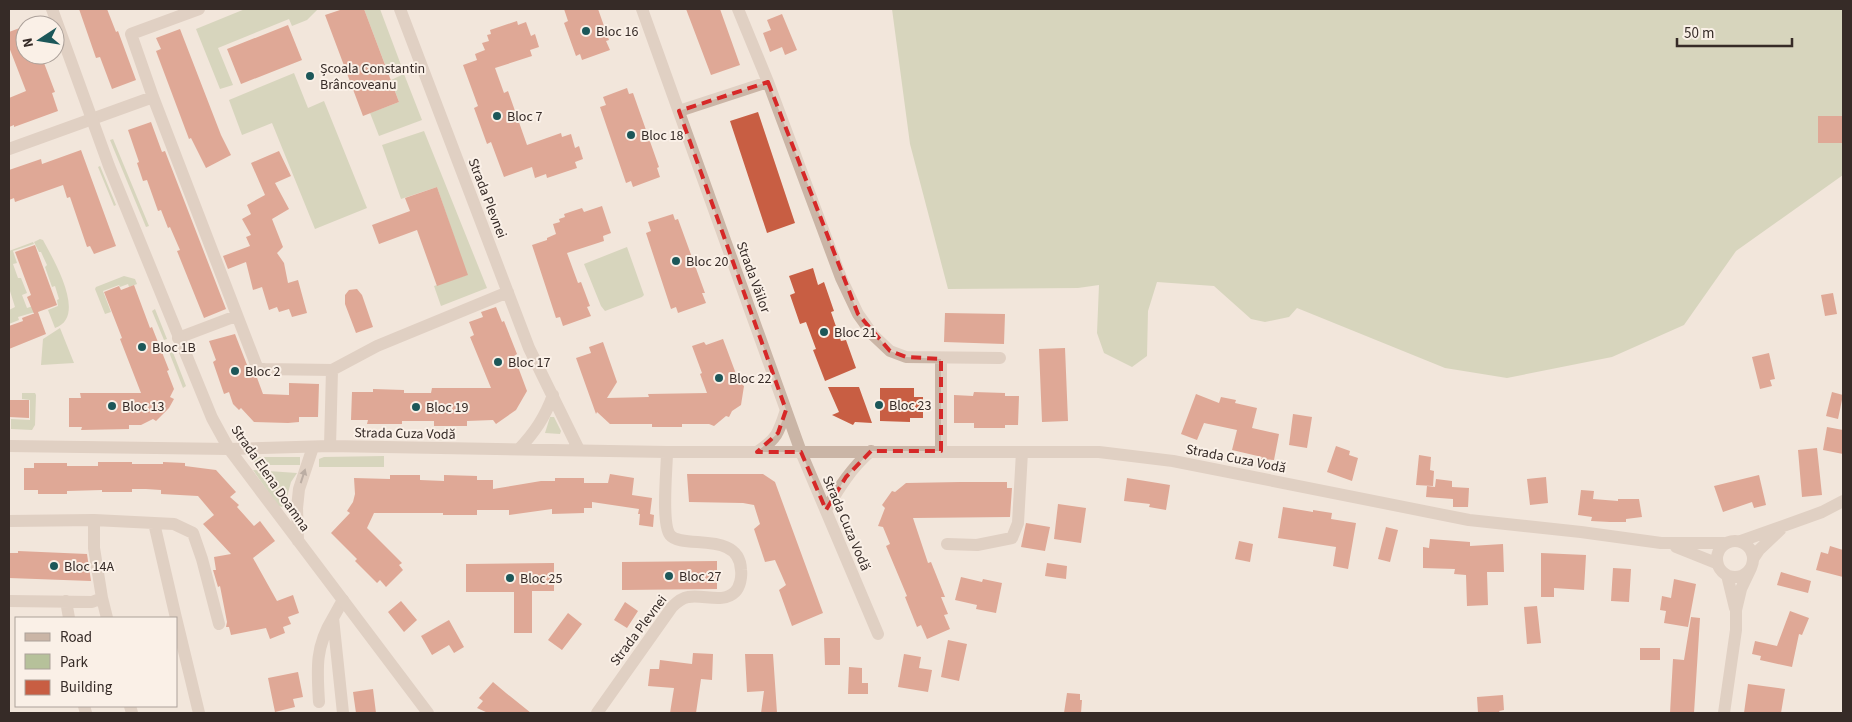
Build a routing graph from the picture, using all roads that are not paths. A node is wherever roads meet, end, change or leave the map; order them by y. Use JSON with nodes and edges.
{"nodes":[{"id":1,"x":52,"y":9,"type":"edge"},
{"id":2,"x":199,"y":9,"type":"edge"},
{"id":3,"x":400,"y":9,"type":"edge"},
{"id":4,"x":642,"y":9,"type":"edge"},
{"id":5,"x":738,"y":9,"type":"edge"},
{"id":6,"x":768,"y":82,"type":"junction"},
{"id":7,"x":153,"y":97,"type":"junction"},
{"id":8,"x":679,"y":111,"type":"junction"},
{"id":9,"x":92,"y":118,"type":"junction"},
{"id":10,"x":9,"y":149,"type":"edge"},
{"id":11,"x":508,"y":292,"type":"junction"},
{"id":12,"x":236,"y":316,"type":"junction"},
{"id":13,"x":178,"y":338,"type":"junction"},
{"id":14,"x":1000,"y":358,"type":"dead end"},
{"id":15,"x":941,"y":359,"type":"junction"},
{"id":16,"x":332,"y":370,"type":"junction"},
{"id":17,"x":553,"y":395,"type":"junction"},
{"id":18,"x":786,"y":410,"type":"junction"},
{"id":19,"x":9,"y":446,"type":"edge"},
{"id":20,"x":330,"y":446,"type":"junction"},
{"id":21,"x":313,"y":447,"type":"junction"},
{"id":22,"x":229,"y":449,"type":"junction"},
{"id":23,"x":519,"y":449,"type":"junction"},
{"id":24,"x":580,"y":450,"type":"junction"},
{"id":25,"x":871,"y":451,"type":"junction"},
{"id":26,"x":941,"y":451,"type":"junction"},
{"id":27,"x":667,"y":452,"type":"junction"},
{"id":28,"x":757,"y":452,"type":"junction"},
{"id":29,"x":801,"y":452,"type":"junction"},
{"id":30,"x":1022,"y":452,"type":"junction"},
{"id":31,"x":1843,"y":501,"type":"edge"},
{"id":32,"x":826,"y":510,"type":"junction"},
{"id":33,"x":94,"y":520,"type":"junction"},
{"id":34,"x":9,"y":521,"type":"edge"},
{"id":35,"x":154,"y":523,"type":"junction"},
{"id":36,"x":1788,"y":524,"type":"junction"},
{"id":37,"x":1741,"y":541,"type":"junction"},
{"id":38,"x":298,"y":542,"type":"junction"},
{"id":39,"x":1662,"y":543,"type":"junction"},
{"id":40,"x":1724,"y":543,"type":"junction"},
{"id":41,"x":947,"y":544,"type":"dead end"},
{"id":42,"x":1716,"y":563,"type":"junction"},
{"id":43,"x":1752,"y":563,"type":"junction"},
{"id":44,"x":1727,"y":576,"type":"junction"},
{"id":45,"x":102,"y":598,"type":"junction"},
{"id":46,"x":343,"y":600,"type":"junction"},
{"id":47,"x":9,"y":601,"type":"edge"},
{"id":48,"x":66,"y":602,"type":"junction"},
{"id":49,"x":1736,"y":610,"type":"junction"},
{"id":50,"x":69,"y":617,"type":"edge"},
{"id":51,"x":107,"y":617,"type":"edge"},
{"id":52,"x":176,"y":617,"type":"edge"},
{"id":53,"x":333,"y":618,"type":"junction"},
{"id":54,"x":219,"y":624,"type":"dead end"},
{"id":55,"x":178,"y":626,"type":"edge"},
{"id":56,"x":878,"y":634,"type":"dead end"},
{"id":57,"x":319,"y":702,"type":"dead end"},
{"id":58,"x":199,"y":713,"type":"edge"},
{"id":59,"x":343,"y":713,"type":"edge"},
{"id":60,"x":428,"y":713,"type":"edge"},
{"id":61,"x":597,"y":713,"type":"edge"},
{"id":62,"x":1724,"y":713,"type":"edge"}],
"edges":[{"from":1,"to":9,"type":"street","name":"Strada Elena Doamna"},
{"from":2,"to":7,"type":"street"},
{"from":3,"to":11,"type":"street","name":"Strada Plevnei"},
{"from":4,"to":8,"type":"street","name":"Strada Văilor"},
{"from":5,"to":6,"type":"street"},
{"from":6,"to":8,"type":"street"},
{"from":6,"to":15,"type":"street"},
{"from":7,"to":9,"type":"street"},
{"from":7,"to":12,"type":"street"},
{"from":8,"to":18,"type":"street","name":"Strada Văilor"},
{"from":9,"to":10,"type":"street"},
{"from":9,"to":13,"type":"street","name":"Strada Elena Doamna"},
{"from":11,"to":16,"type":"street"},
{"from":11,"to":17,"type":"street","name":"Strada Plevnei"},
{"from":12,"to":13,"type":"street"},
{"from":12,"to":16,"type":"street"},
{"from":13,"to":22,"type":"street","name":"Strada Elena Doamna"},
{"from":14,"to":15,"type":"street"},
{"from":15,"to":26,"type":"street"},
{"from":16,"to":20,"type":"street"},
{"from":17,"to":23,"type":"street"},
{"from":17,"to":24,"type":"street","name":"Strada Plevnei"},
{"from":18,"to":28,"type":"street"},
{"from":18,"to":29,"type":"street","name":"Strada Văilor"},
{"from":19,"to":22,"type":"street","name":"Strada Cuza Vodă"},
{"from":20,"to":21,"type":"street","name":"Strada Cuza Vodă"},
{"from":20,"to":23,"type":"street","name":"Strada Cuza Vodă"},
{"from":21,"to":22,"type":"street","name":"Strada Cuza Vodă"},
{"from":38,"to":21,"type":"street","one_way":true},
{"from":22,"to":38,"type":"street","name":"Strada Elena Doamna"},
{"from":23,"to":24,"type":"street","name":"Strada Cuza Vodă"},
{"from":24,"to":27,"type":"street","name":"Strada Cuza Vodă"},
{"from":25,"to":26,"type":"street","name":"Strada Cuza Vodă"},
{"from":25,"to":29,"type":"street","name":"Strada Cuza Vodă"},
{"from":25,"to":32,"type":"street"},
{"from":26,"to":30,"type":"street","name":"Strada Cuza Vodă"},
{"from":27,"to":28,"type":"street","name":"Strada Cuza Vodă"},
{"from":27,"to":61,"type":"street","name":"Strada Plevnei"},
{"from":28,"to":29,"type":"street","name":"Strada Cuza Vodă"},
{"from":29,"to":32,"type":"street","name":"Strada Cuza Vodă"},
{"from":30,"to":39,"type":"street","name":"Strada Cuza Vodă"},
{"from":30,"to":41,"type":"street"},
{"from":31,"to":36,"type":"street"},
{"from":32,"to":56,"type":"street","name":"Strada Cuza Vodă"},
{"from":33,"to":34,"type":"street"},
{"from":33,"to":35,"type":"street"},
{"from":33,"to":45,"type":"street"},
{"from":35,"to":52,"type":"street"},
{"from":35,"to":54,"type":"street"},
{"from":36,"to":37,"type":"street"},
{"from":36,"to":43,"type":"street"},
{"from":37,"to":40,"type":"street"},
{"from":37,"to":43,"type":"street"},
{"from":38,"to":46,"type":"street","name":"Strada Elena Doamna"},
{"from":39,"to":40,"type":"street","name":"Strada Cuza Vodă"},
{"from":39,"to":42,"type":"street","name":"Strada Cuza Vodă"},
{"from":40,"to":42,"type":"street"},
{"from":42,"to":44,"type":"street"},
{"from":43,"to":44,"type":"street"},
{"from":43,"to":49,"type":"street"},
{"from":44,"to":49,"type":"street"},
{"from":45,"to":48,"type":"street"},
{"from":45,"to":51,"type":"street"},
{"from":46,"to":53,"type":"street"},
{"from":46,"to":60,"type":"street","name":"Strada Elena Doamna"},
{"from":47,"to":48,"type":"street"},
{"from":48,"to":50,"type":"street"},
{"from":49,"to":62,"type":"street"},
{"from":53,"to":57,"type":"street"},
{"from":53,"to":59,"type":"street"},
{"from":55,"to":58,"type":"street"}]}
